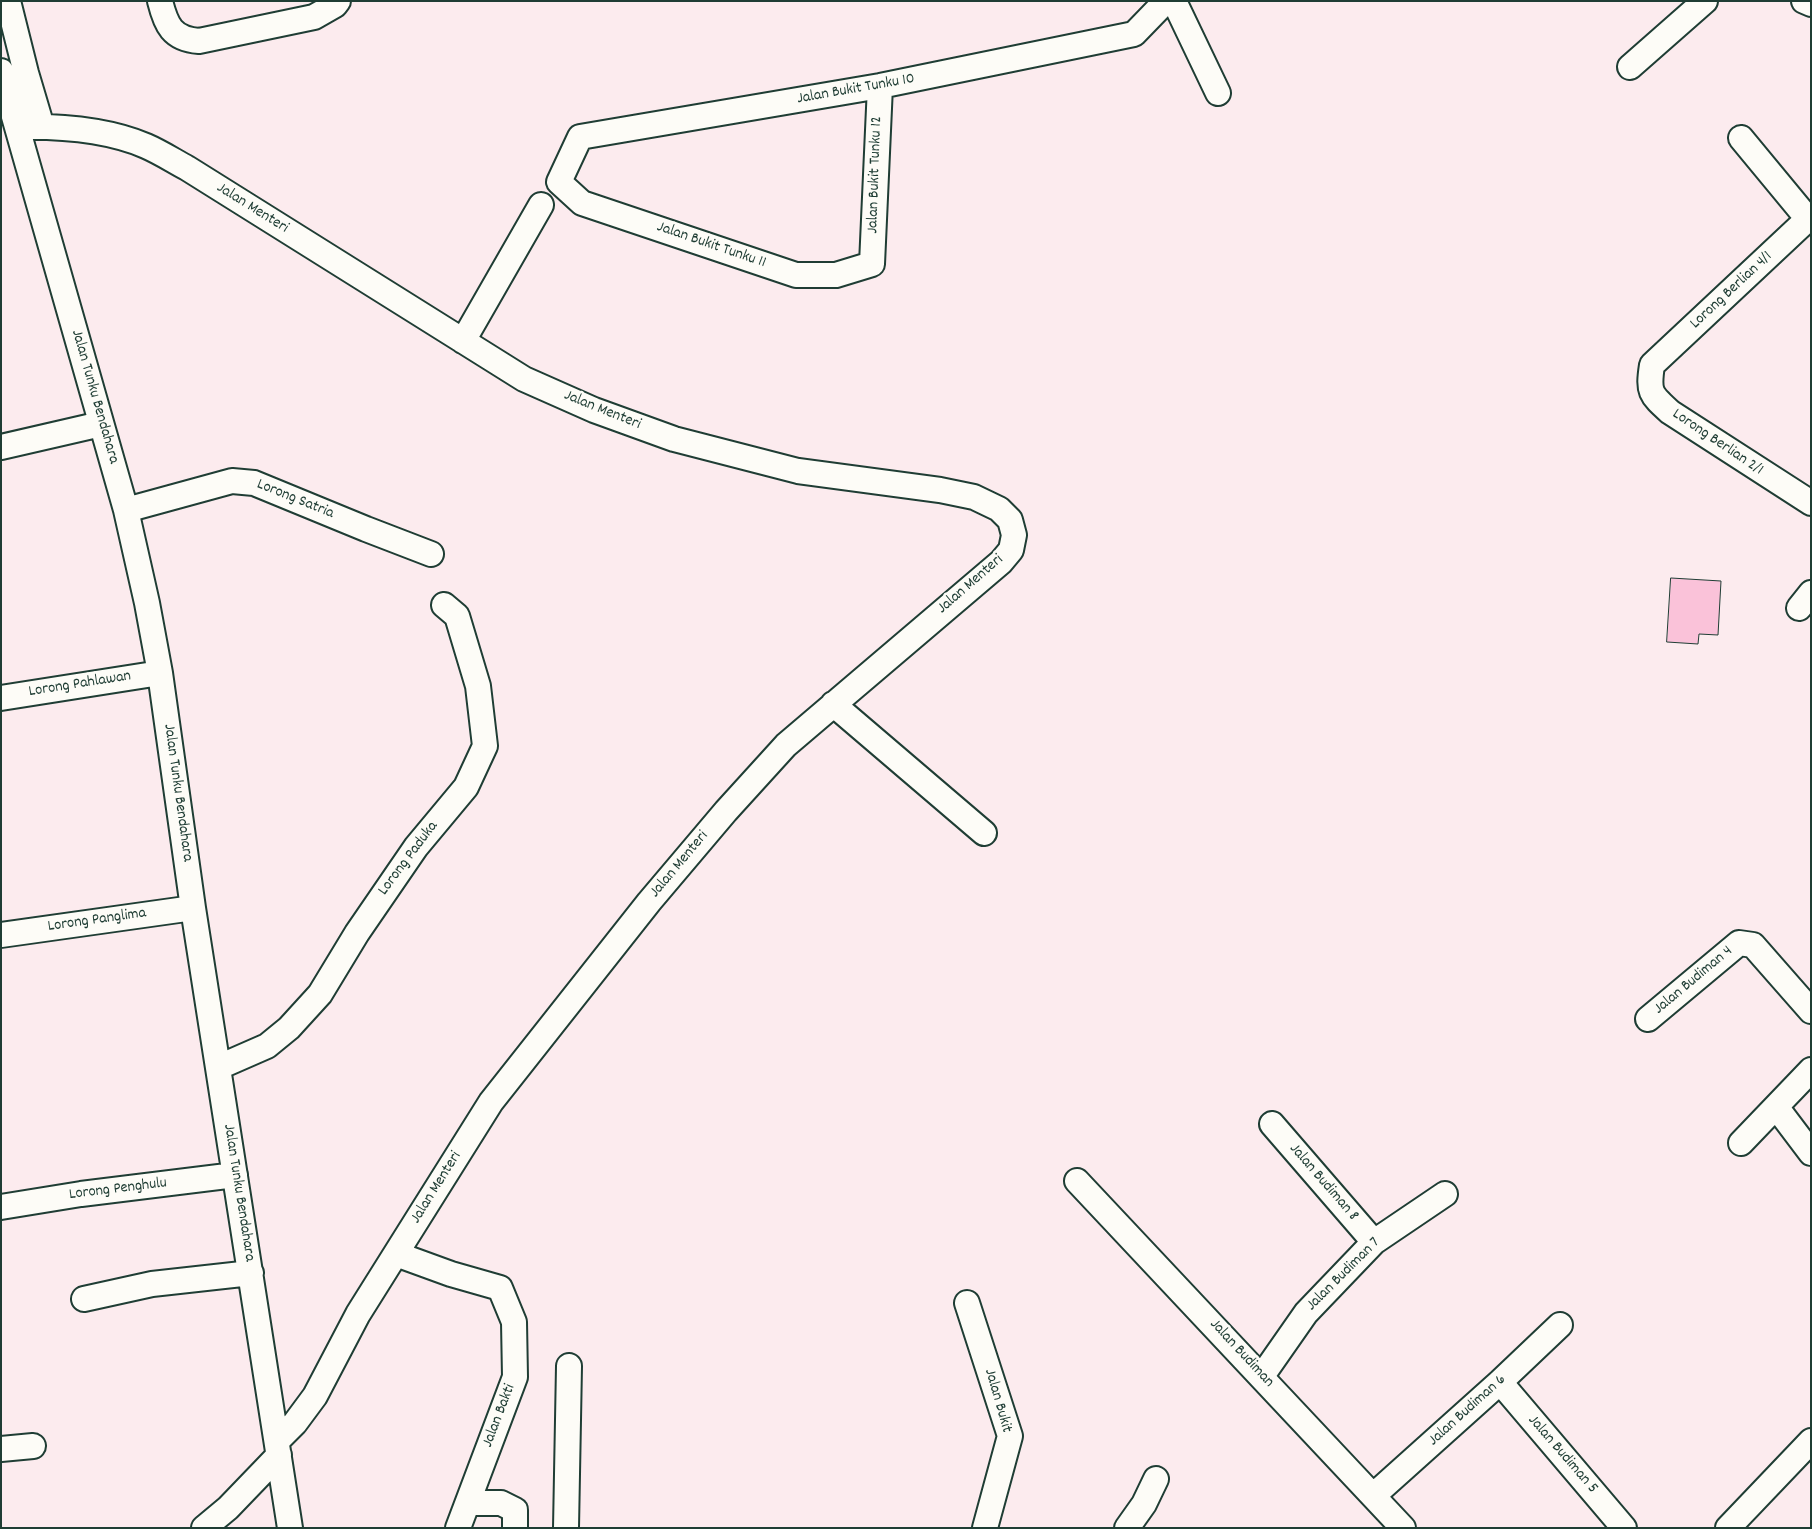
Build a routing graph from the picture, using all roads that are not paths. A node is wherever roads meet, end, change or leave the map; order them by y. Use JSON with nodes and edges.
{"nodes":[{"id":1,"x":8,"y":1,"type":"edge"},
{"id":2,"x":160,"y":1,"type":"edge"},
{"id":3,"x":338,"y":1,"type":"edge"},
{"id":4,"x":1166,"y":1,"type":"edge"},
{"id":5,"x":1174,"y":1,"type":"edge"},
{"id":6,"x":1706,"y":1,"type":"edge"},
{"id":7,"x":1804,"y":1,"type":"edge"},
{"id":8,"x":1811,"y":4,"type":"edge"},
{"id":9,"x":1630,"y":67,"type":"dead end"},
{"id":10,"x":3,"y":86,"type":"edge"},
{"id":11,"x":880,"y":86,"type":"junction"},
{"id":12,"x":1218,"y":93,"type":"dead end"},
{"id":13,"x":42,"y":126,"type":"junction"},
{"id":14,"x":17,"y":127,"type":"junction"},
{"id":15,"x":1741,"y":138,"type":"dead end"},
{"id":16,"x":559,"y":182,"type":"joint"},
{"id":17,"x":541,"y":205,"type":"dead end"},
{"id":18,"x":1809,"y":217,"type":"edge"},
{"id":19,"x":872,"y":264,"type":"joint"},
{"id":20,"x":463,"y":342,"type":"junction"},
{"id":21,"x":1652,"y":365,"type":"joint"},
{"id":22,"x":101,"y":424,"type":"junction"},
{"id":23,"x":1,"y":447,"type":"edge"},
{"id":24,"x":1811,"y":503,"type":"edge"},
{"id":25,"x":126,"y":510,"type":"junction"},
{"id":26,"x":431,"y":554,"type":"dead end"},
{"id":27,"x":444,"y":605,"type":"dead end"},
{"id":28,"x":160,"y":673,"type":"junction"},
{"id":29,"x":1,"y":698,"type":"edge"},
{"id":30,"x":833,"y":704,"type":"junction"},
{"id":31,"x":984,"y":833,"type":"dead end"},
{"id":32,"x":194,"y":908,"type":"junction"},
{"id":33,"x":1,"y":935,"type":"edge"},
{"id":34,"x":1811,"y":1011,"type":"edge"},
{"id":35,"x":1648,"y":1019,"type":"dead end"},
{"id":36,"x":220,"y":1067,"type":"junction"},
{"id":37,"x":1811,"y":1070,"type":"edge"},
{"id":38,"x":1777,"y":1108,"type":"junction"},
{"id":39,"x":1272,"y":1124,"type":"dead end"},
{"id":40,"x":1741,"y":1144,"type":"dead end"},
{"id":41,"x":1811,"y":1153,"type":"edge"},
{"id":42,"x":235,"y":1175,"type":"junction"},
{"id":43,"x":1078,"y":1181,"type":"dead end"},
{"id":44,"x":1445,"y":1194,"type":"dead end"},
{"id":45,"x":1,"y":1207,"type":"edge"},
{"id":46,"x":1374,"y":1242,"type":"junction"},
{"id":47,"x":396,"y":1254,"type":"junction"},
{"id":48,"x":251,"y":1273,"type":"junction"},
{"id":49,"x":84,"y":1299,"type":"dead end"},
{"id":50,"x":968,"y":1304,"type":"dead end"},
{"id":51,"x":1560,"y":1325,"type":"dead end"},
{"id":52,"x":569,"y":1366,"type":"dead end"},
{"id":53,"x":1262,"y":1376,"type":"junction"},
{"id":54,"x":1500,"y":1382,"type":"junction"},
{"id":55,"x":1811,"y":1441,"type":"edge"},
{"id":56,"x":33,"y":1446,"type":"dead end"},
{"id":57,"x":278,"y":1448,"type":"junction"},
{"id":58,"x":1,"y":1449,"type":"edge"},
{"id":59,"x":1156,"y":1479,"type":"dead end"},
{"id":60,"x":1374,"y":1495,"type":"junction"},
{"id":61,"x":468,"y":1503,"type":"junction"},
{"id":62,"x":204,"y":1528,"type":"edge"},
{"id":63,"x":290,"y":1528,"type":"edge"},
{"id":64,"x":458,"y":1528,"type":"edge"},
{"id":65,"x":515,"y":1528,"type":"edge"},
{"id":66,"x":566,"y":1528,"type":"edge"},
{"id":67,"x":985,"y":1528,"type":"edge"},
{"id":68,"x":1127,"y":1528,"type":"edge"},
{"id":69,"x":1404,"y":1528,"type":"edge"},
{"id":70,"x":1624,"y":1528,"type":"edge"},
{"id":71,"x":1728,"y":1528,"type":"edge"}],
"edges":[{"from":1,"to":13,"type":"street"},
{"from":2,"to":3,"type":"street"},
{"from":4,"to":11,"type":"street","name":"Jalan Bukit Tunku 10"},
{"from":5,"to":12,"type":"street"},
{"from":6,"to":9,"type":"street"},
{"from":7,"to":8,"type":"street"},
{"from":10,"to":14,"type":"street","name":"Jalan Tunku Bendahara"},
{"from":11,"to":16,"type":"street","name":"Jalan Bukit Tunku 10"},
{"from":11,"to":19,"type":"street","name":"Jalan Bukit Tunku 12"},
{"from":13,"to":14,"type":"street","name":"Jalan Menteri"},
{"from":13,"to":20,"type":"street","name":"Jalan Menteri"},
{"from":14,"to":22,"type":"street","name":"Jalan Tunku Bendahara"},
{"from":15,"to":18,"type":"street"},
{"from":16,"to":19,"type":"street","name":"Jalan Bukit Tunku 11"},
{"from":17,"to":20,"type":"street"},
{"from":18,"to":21,"type":"street","name":"Lorong Berlian 4/1"},
{"from":20,"to":30,"type":"street","name":"Jalan Menteri"},
{"from":21,"to":24,"type":"street","name":"Lorong Berlian 2/1"},
{"from":22,"to":23,"type":"street"},
{"from":22,"to":25,"type":"street","name":"Jalan Tunku Bendahara"},
{"from":25,"to":26,"type":"street","name":"Lorong Satria"},
{"from":25,"to":28,"type":"street","name":"Jalan Tunku Bendahara"},
{"from":27,"to":36,"type":"street","name":"Lorong Paduka"},
{"from":28,"to":29,"type":"street","name":"Lorong Pahlawan"},
{"from":28,"to":32,"type":"street","name":"Jalan Tunku Bendahara"},
{"from":30,"to":31,"type":"street"},
{"from":30,"to":47,"type":"street","name":"Jalan Menteri"},
{"from":32,"to":33,"type":"street","name":"Lorong Panglima"},
{"from":32,"to":36,"type":"street","name":"Jalan Tunku Bendahara"},
{"from":34,"to":35,"type":"street","name":"Jalan Budiman 4"},
{"from":36,"to":42,"type":"street","name":"Jalan Tunku Bendahara"},
{"from":37,"to":38,"type":"street"},
{"from":38,"to":40,"type":"street"},
{"from":38,"to":41,"type":"street"},
{"from":39,"to":46,"type":"street","name":"Jalan Budiman 8"},
{"from":42,"to":45,"type":"street","name":"Lorong Penghulu"},
{"from":42,"to":48,"type":"street","name":"Jalan Tunku Bendahara"},
{"from":43,"to":53,"type":"street","name":"Jalan Budiman"},
{"from":44,"to":46,"type":"street","name":"Jalan Budiman 7"},
{"from":46,"to":53,"type":"street","name":"Jalan Budiman 7"},
{"from":47,"to":57,"type":"street","name":"Jalan Menteri"},
{"from":47,"to":61,"type":"street","name":"Jalan Bakti"},
{"from":48,"to":49,"type":"street"},
{"from":48,"to":57,"type":"street","name":"Jalan Tunku Bendahara"},
{"from":50,"to":67,"type":"street","name":"Jalan Bukit"},
{"from":51,"to":54,"type":"street","name":"Jalan Budiman 6"},
{"from":52,"to":66,"type":"street"},
{"from":53,"to":60,"type":"street","name":"Jalan Budiman"},
{"from":54,"to":60,"type":"street","name":"Jalan Budiman 6"},
{"from":54,"to":70,"type":"street","name":"Jalan Budiman 5"},
{"from":55,"to":71,"type":"street"},
{"from":56,"to":58,"type":"street"},
{"from":57,"to":62,"type":"street","name":"Jalan Menteri"},
{"from":57,"to":63,"type":"street","name":"Jalan Tunku Bendahara"},
{"from":59,"to":68,"type":"street"},
{"from":60,"to":69,"type":"street","name":"Jalan Budiman"},
{"from":61,"to":64,"type":"street","name":"Jalan Bakti"},
{"from":61,"to":65,"type":"street"}]}
